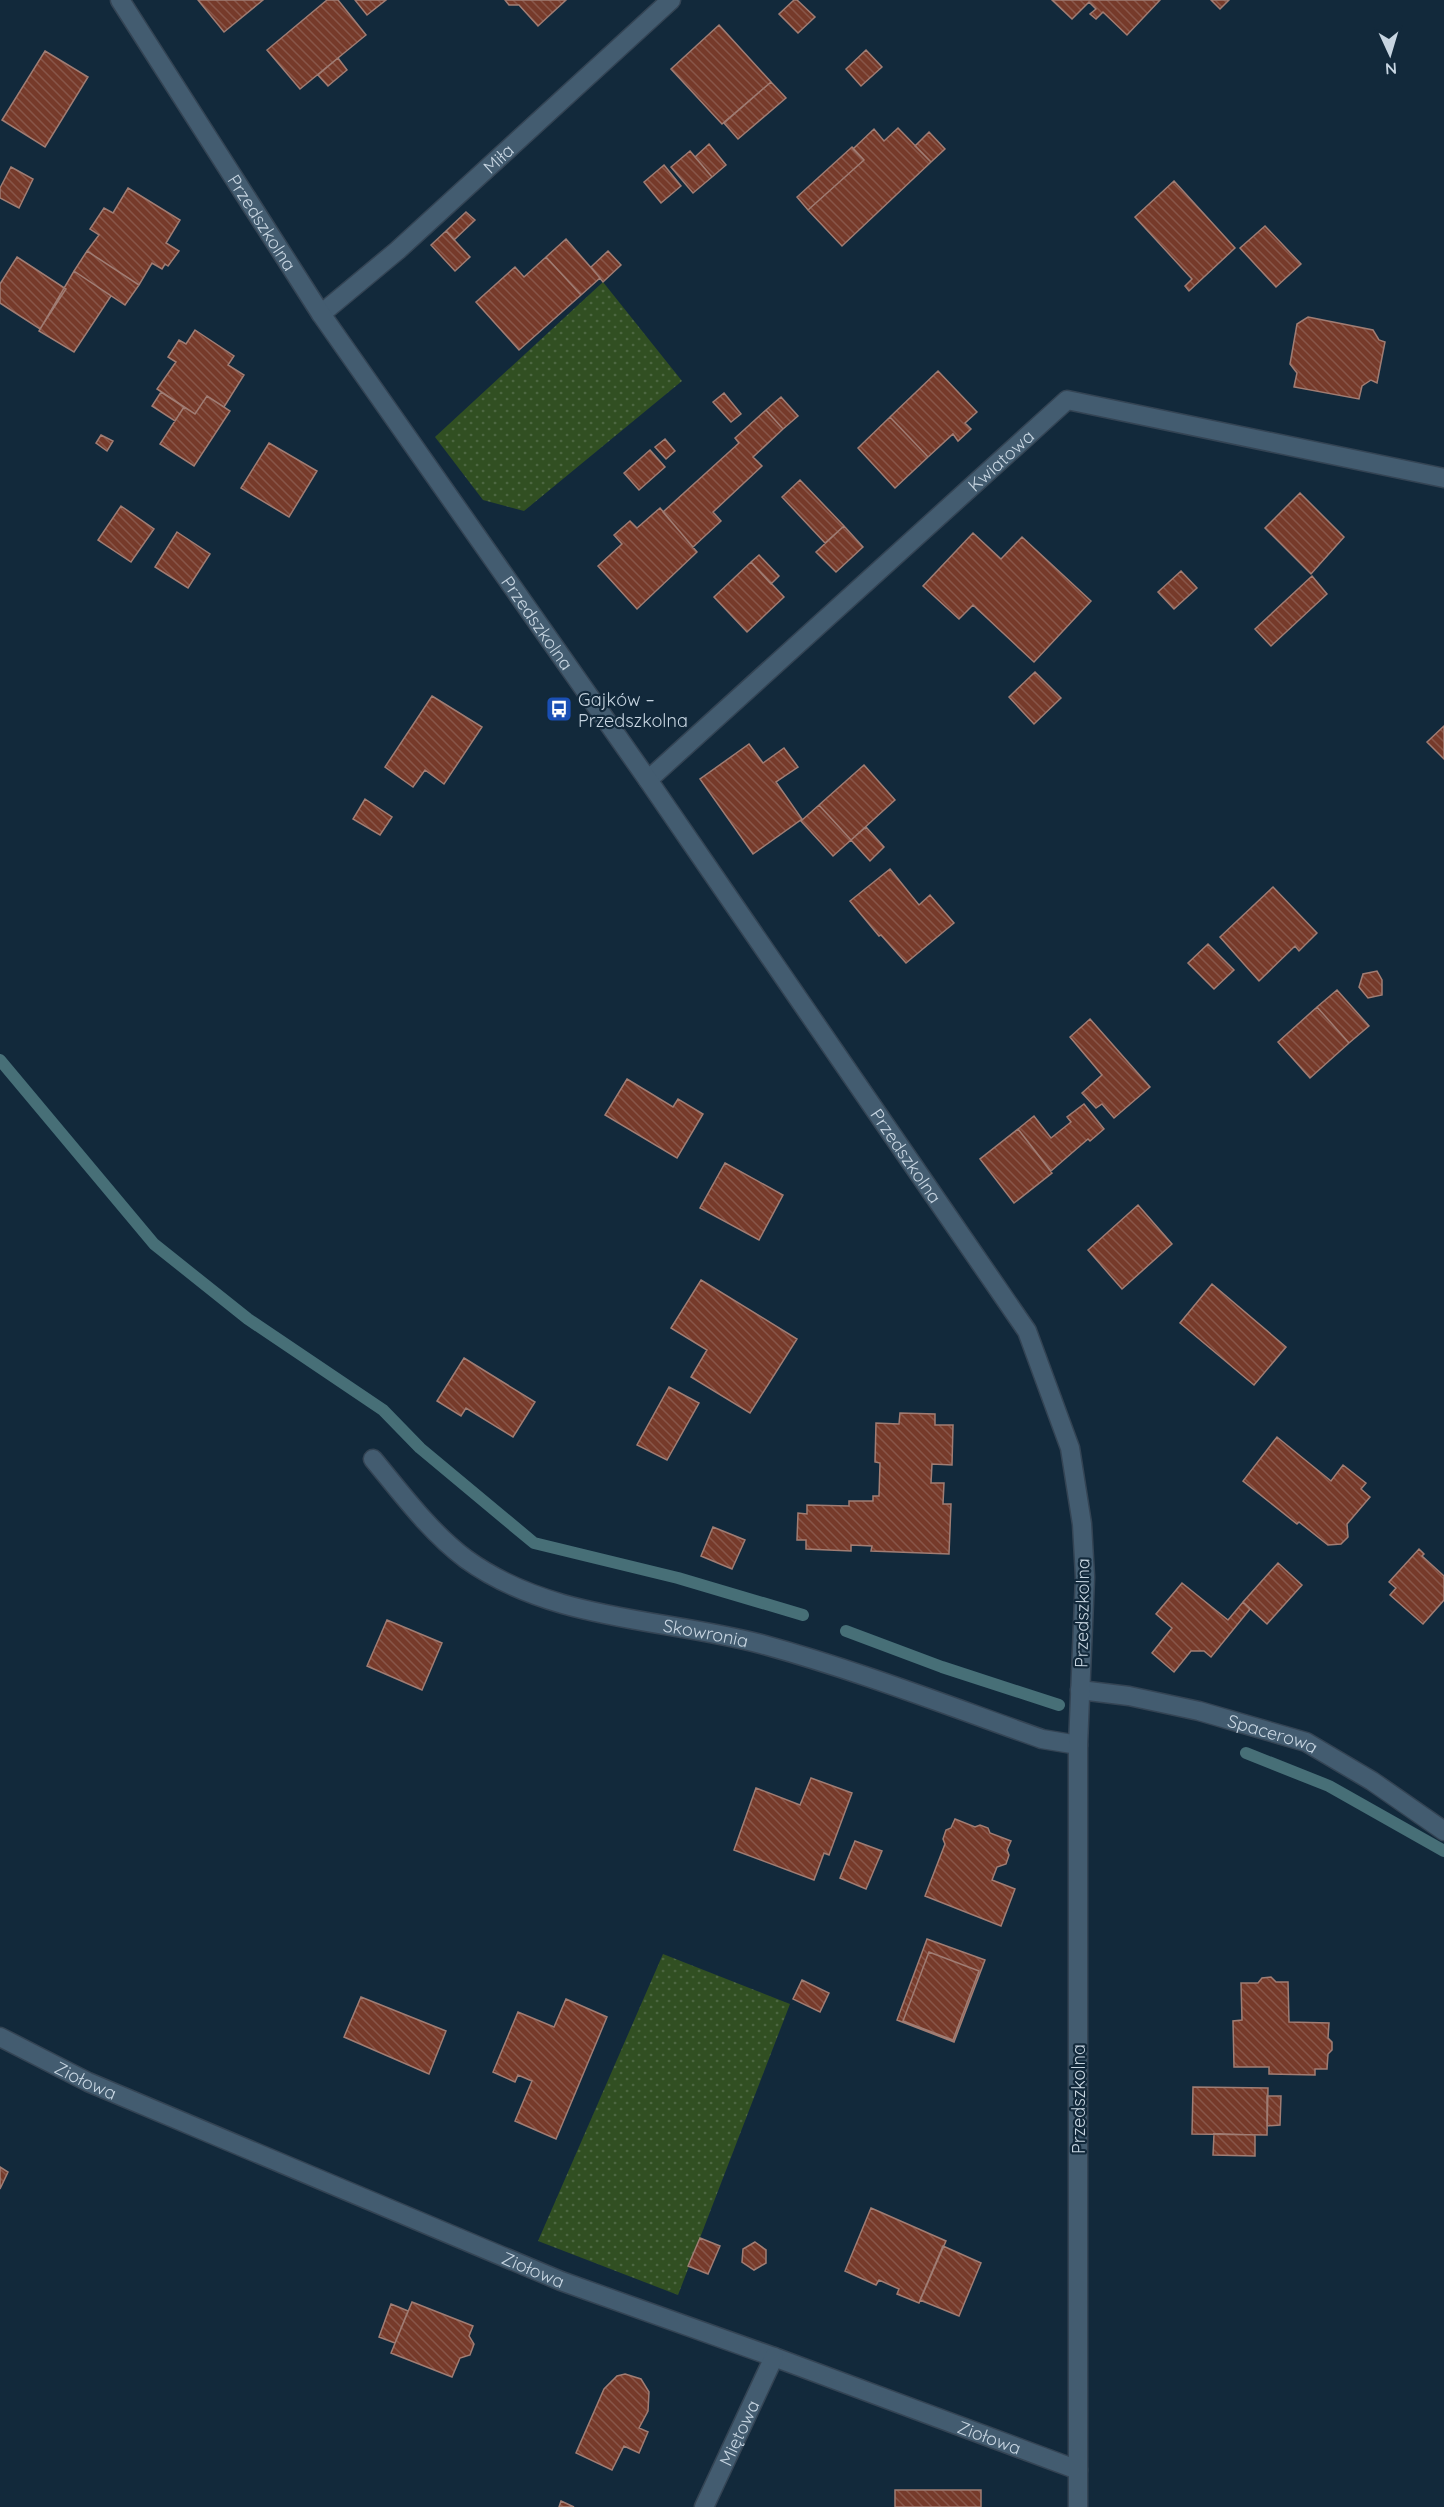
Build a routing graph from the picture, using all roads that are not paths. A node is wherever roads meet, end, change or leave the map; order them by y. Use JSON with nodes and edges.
{"nodes":[{"id":1,"x":120,"y":0,"type":"edge"},
{"id":2,"x":671,"y":0,"type":"edge"},
{"id":3,"x":321,"y":314,"type":"junction"},
{"id":4,"x":1444,"y":478,"type":"edge"},
{"id":5,"x":648,"y":780,"type":"junction"},
{"id":6,"x":374,"y":1459,"type":"dead end"},
{"id":7,"x":1080,"y":1690,"type":"junction"},
{"id":8,"x":1078,"y":1745,"type":"junction"},
{"id":9,"x":1444,"y":1831,"type":"edge"},
{"id":10,"x":0,"y":2037,"type":"edge"},
{"id":11,"x":774,"y":2357,"type":"junction"},
{"id":12,"x":1078,"y":2470,"type":"junction"},
{"id":13,"x":704,"y":2507,"type":"edge"},
{"id":14,"x":1078,"y":2507,"type":"edge"}],
"edges":[{"from":1,"to":3,"type":"street","name":"Przedszkolna"},
{"from":2,"to":3,"type":"street","name":"Miła"},
{"from":3,"to":5,"type":"street","name":"Przedszkolna"},
{"from":4,"to":5,"type":"street","name":"Kwiatowa"},
{"from":5,"to":7,"type":"street","name":"Przedszkolna"},
{"from":6,"to":8,"type":"street","name":"Skowronia"},
{"from":7,"to":8,"type":"street","name":"Przedszkolna"},
{"from":7,"to":9,"type":"street","name":"Spacerowa"},
{"from":8,"to":12,"type":"street","name":"Przedszkolna"},
{"from":10,"to":11,"type":"street","name":"Ziołowa"},
{"from":11,"to":12,"type":"street","name":"Ziołowa"},
{"from":11,"to":13,"type":"street","name":"Miętowa"},
{"from":12,"to":14,"type":"street","name":"Przedszkolna"}]}
